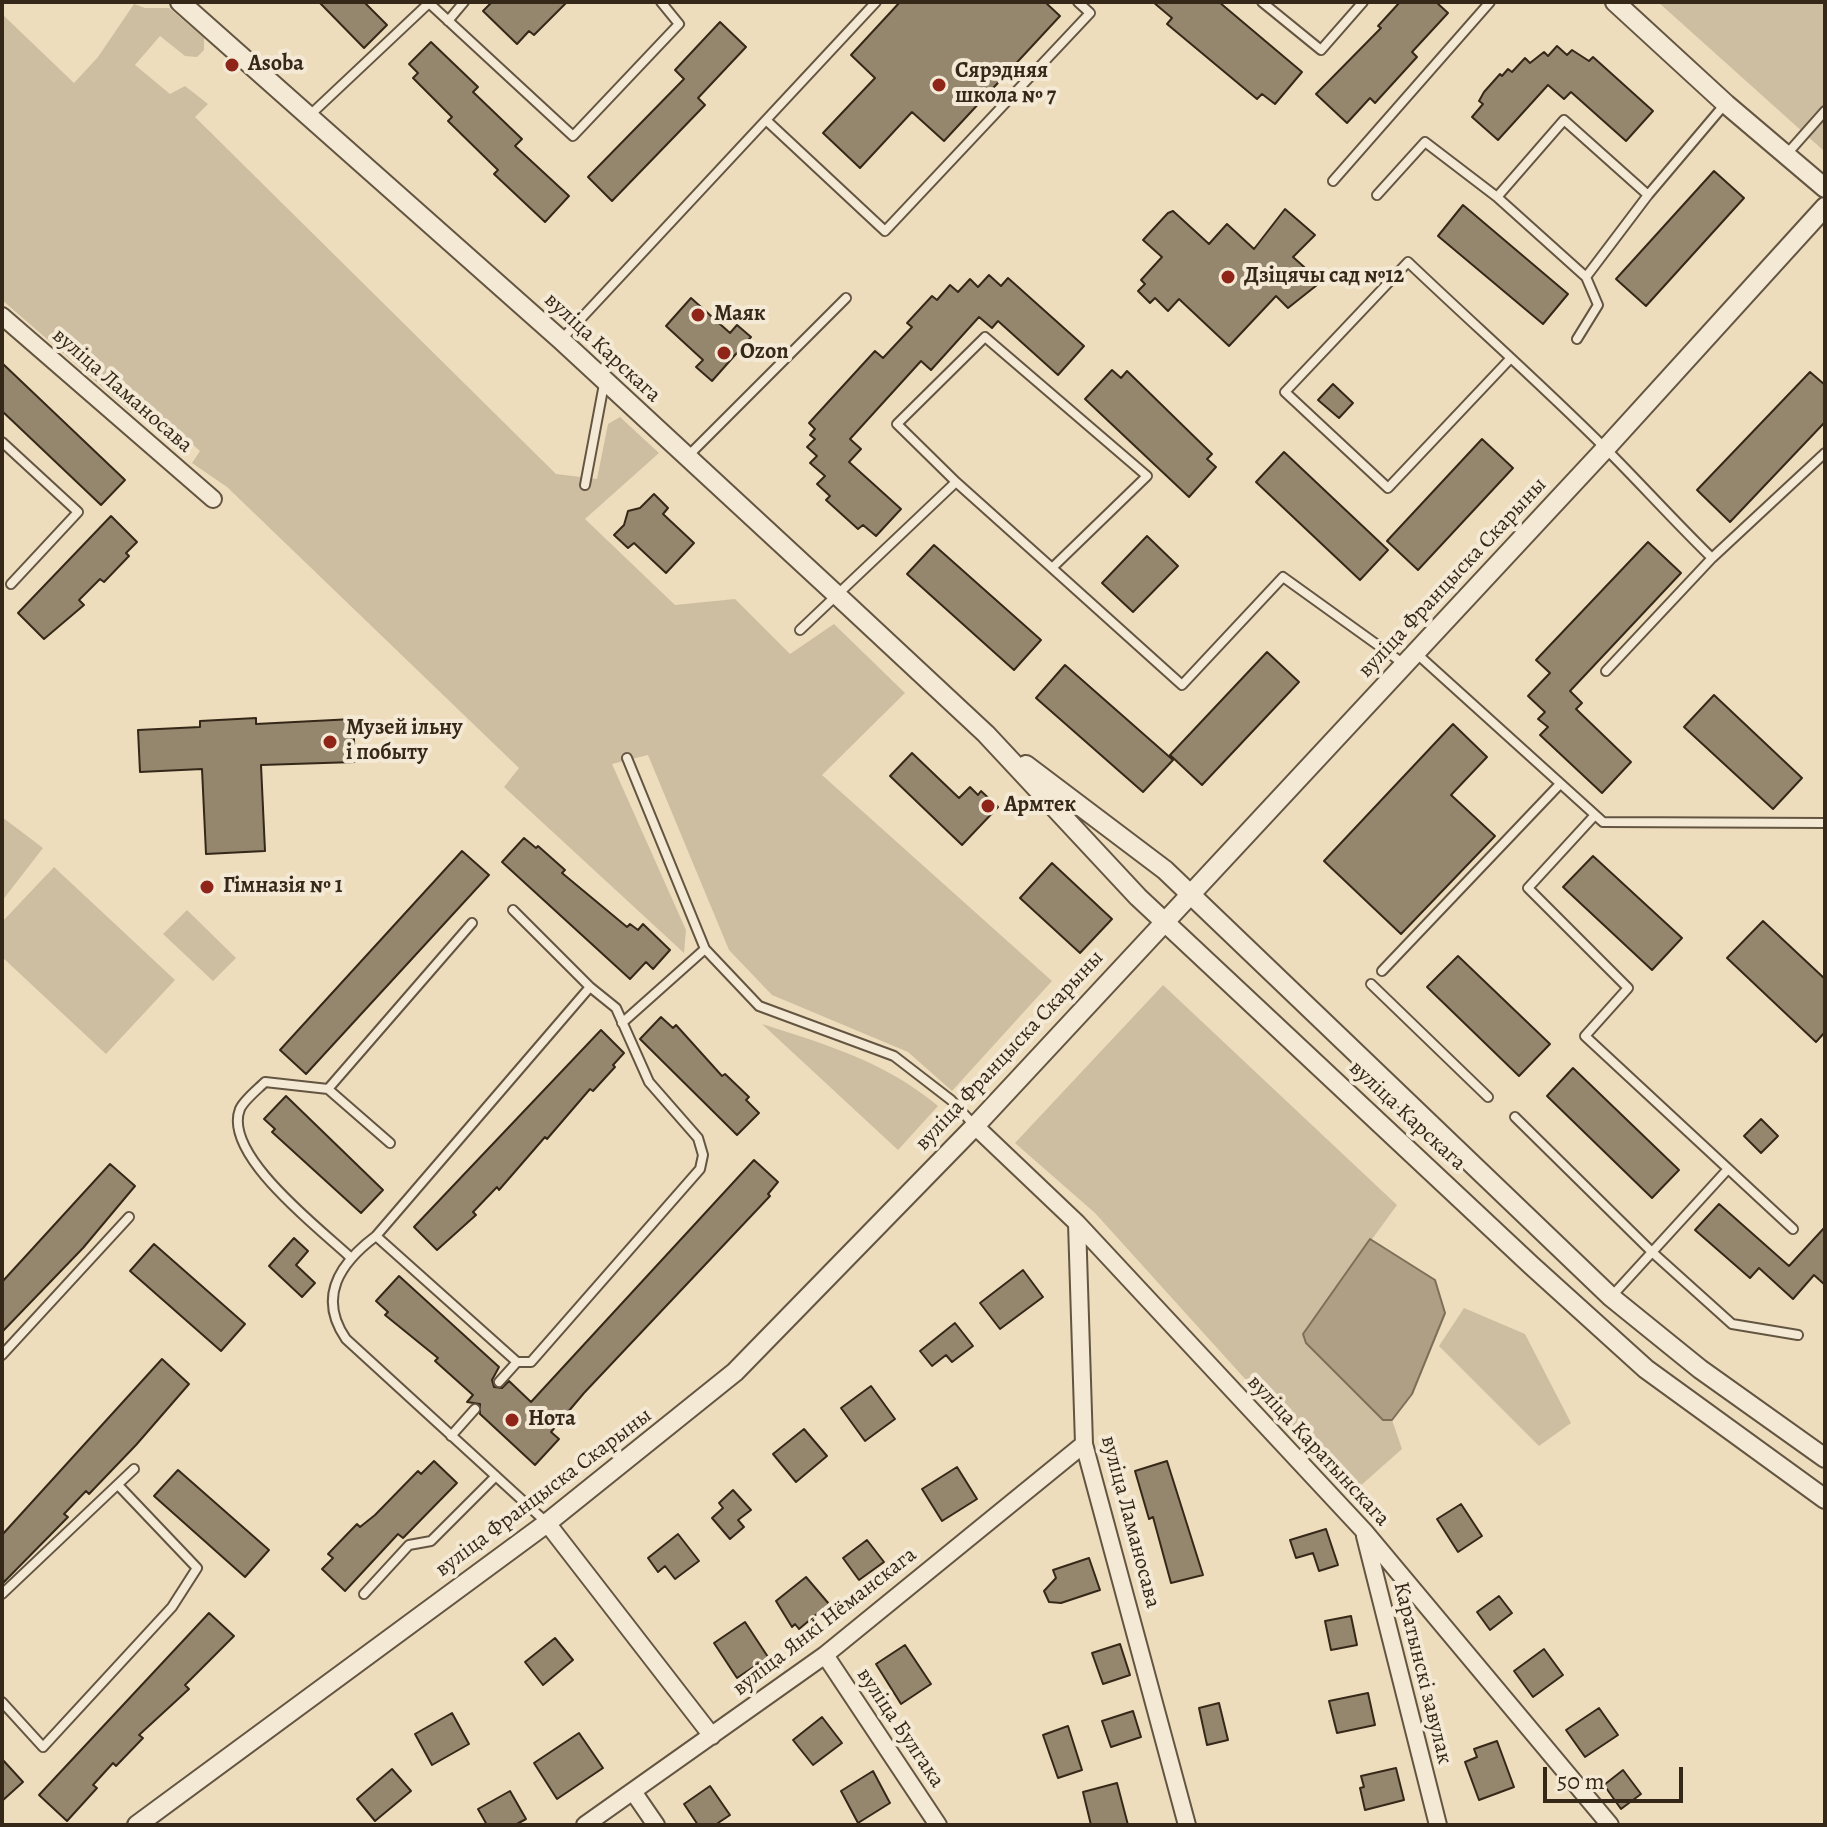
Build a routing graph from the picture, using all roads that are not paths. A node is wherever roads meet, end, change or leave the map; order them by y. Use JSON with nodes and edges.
{"nodes":[{"id":1,"x":180,"y":2,"type":"edge"},
{"id":2,"x":464,"y":2,"type":"edge"},
{"id":3,"x":661,"y":2,"type":"edge"},
{"id":4,"x":876,"y":2,"type":"edge"},
{"id":5,"x":1078,"y":2,"type":"edge"},
{"id":6,"x":1262,"y":2,"type":"edge"},
{"id":7,"x":1363,"y":2,"type":"edge"},
{"id":8,"x":1490,"y":2,"type":"edge"},
{"id":9,"x":1615,"y":2,"type":"edge"},
{"id":10,"x":429,"y":3,"type":"edge"},
{"id":11,"x":448,"y":21,"type":"junction"},
{"id":12,"x":1726,"y":104,"type":"junction"},
{"id":13,"x":1825,"y":111,"type":"edge"},
{"id":14,"x":307,"y":118,"type":"junction"},
{"id":15,"x":766,"y":120,"type":"junction"},
{"id":16,"x":1786,"y":155,"type":"junction"},
{"id":17,"x":1333,"y":181,"type":"dead end"},
{"id":18,"x":1825,"y":188,"type":"edge"},
{"id":19,"x":1377,"y":195,"type":"dead end"},
{"id":20,"x":1648,"y":195,"type":"junction"},
{"id":21,"x":1497,"y":197,"type":"junction"},
{"id":22,"x":1825,"y":207,"type":"edge"},
{"id":23,"x":1586,"y":277,"type":"junction"},
{"id":24,"x":846,"y":298,"type":"dead end"},
{"id":25,"x":2,"y":316,"type":"edge"},
{"id":26,"x":1577,"y":339,"type":"dead end"},
{"id":27,"x":561,"y":340,"type":"junction"},
{"id":28,"x":1510,"y":359,"type":"junction"},
{"id":29,"x":604,"y":384,"type":"junction"},
{"id":30,"x":2,"y":442,"type":"edge"},
{"id":31,"x":1606,"y":448,"type":"junction"},
{"id":32,"x":1825,"y":453,"type":"edge"},
{"id":33,"x":686,"y":458,"type":"junction"},
{"id":34,"x":956,"y":482,"type":"junction"},
{"id":35,"x":585,"y":485,"type":"dead end"},
{"id":36,"x":213,"y":499,"type":"dead end"},
{"id":37,"x":1712,"y":558,"type":"junction"},
{"id":38,"x":1052,"y":568,"type":"junction"},
{"id":39,"x":11,"y":584,"type":"dead end"},
{"id":40,"x":839,"y":597,"type":"junction"},
{"id":41,"x":800,"y":630,"type":"dead end"},
{"id":42,"x":1410,"y":659,"type":"junction"},
{"id":43,"x":1606,"y":671,"type":"dead end"},
{"id":44,"x":986,"y":734,"type":"junction"},
{"id":45,"x":627,"y":758,"type":"dead end"},
{"id":46,"x":1560,"y":784,"type":"junction"},
{"id":47,"x":1595,"y":815,"type":"junction"},
{"id":48,"x":1825,"y":823,"type":"edge"},
{"id":49,"x":1189,"y":894,"type":"junction"},
{"id":50,"x":513,"y":910,"type":"dead end"},
{"id":51,"x":1165,"y":921,"type":"junction"},
{"id":52,"x":472,"y":923,"type":"dead end"},
{"id":53,"x":705,"y":949,"type":"junction"},
{"id":54,"x":1382,"y":971,"type":"dead end"},
{"id":55,"x":1371,"y":984,"type":"dead end"},
{"id":56,"x":590,"y":987,"type":"junction"},
{"id":57,"x":622,"y":1023,"type":"junction"},
{"id":58,"x":328,"y":1089,"type":"junction"},
{"id":59,"x":1488,"y":1097,"type":"dead end"},
{"id":60,"x":1515,"y":1117,"type":"dead end"},
{"id":61,"x":975,"y":1126,"type":"junction"},
{"id":62,"x":390,"y":1143,"type":"dead end"},
{"id":63,"x":1728,"y":1169,"type":"junction"},
{"id":64,"x":129,"y":1217,"type":"dead end"},
{"id":65,"x":1077,"y":1223,"type":"junction"},
{"id":66,"x":1793,"y":1229,"type":"dead end"},
{"id":67,"x":376,"y":1236,"type":"junction"},
{"id":68,"x":1652,"y":1252,"type":"junction"},
{"id":69,"x":349,"y":1256,"type":"junction"},
{"id":70,"x":1611,"y":1297,"type":"junction"},
{"id":71,"x":1798,"y":1335,"type":"dead end"},
{"id":72,"x":2,"y":1355,"type":"edge"},
{"id":73,"x":517,"y":1362,"type":"junction"},
{"id":74,"x":499,"y":1382,"type":"dead end"},
{"id":75,"x":475,"y":1409,"type":"dead end"},
{"id":76,"x":451,"y":1436,"type":"junction"},
{"id":77,"x":1084,"y":1444,"type":"junction"},
{"id":78,"x":1825,"y":1458,"type":"edge"},
{"id":79,"x":134,"y":1469,"type":"dead end"},
{"id":80,"x":496,"y":1476,"type":"junction"},
{"id":81,"x":118,"y":1485,"type":"junction"},
{"id":82,"x":1825,"y":1499,"type":"edge"},
{"id":83,"x":547,"y":1523,"type":"junction"},
{"id":84,"x":1364,"y":1531,"type":"junction"},
{"id":85,"x":2,"y":1594,"type":"edge"},
{"id":86,"x":364,"y":1594,"type":"dead end"},
{"id":87,"x":825,"y":1655,"type":"junction"},
{"id":88,"x":2,"y":1702,"type":"edge"},
{"id":89,"x":712,"y":1736,"type":"junction"},
{"id":90,"x":634,"y":1793,"type":"junction"},
{"id":91,"x":137,"y":1825,"type":"edge"},
{"id":92,"x":585,"y":1825,"type":"edge"},
{"id":93,"x":656,"y":1825,"type":"edge"},
{"id":94,"x":938,"y":1825,"type":"edge"},
{"id":95,"x":1187,"y":1825,"type":"edge"},
{"id":96,"x":1438,"y":1825,"type":"edge"},
{"id":97,"x":1610,"y":1825,"type":"edge"}],
"edges":[{"from":1,"to":14,"type":"street","name":"вуліца Карскага"},
{"from":2,"to":11,"type":"lane"},
{"from":3,"to":11,"type":"lane"},
{"from":4,"to":15,"type":"lane"},
{"from":5,"to":15,"type":"lane"},
{"from":6,"to":7,"type":"lane"},
{"from":8,"to":17,"type":"lane"},
{"from":9,"to":12,"type":"street"},
{"from":10,"to":11,"type":"lane"},
{"from":10,"to":14,"type":"lane"},
{"from":12,"to":16,"type":"street"},
{"from":12,"to":20,"type":"lane"},
{"from":13,"to":16,"type":"lane"},
{"from":14,"to":27,"type":"street","name":"вуліца Карскага"},
{"from":15,"to":27,"type":"lane"},
{"from":16,"to":18,"type":"street"},
{"from":19,"to":21,"type":"lane"},
{"from":20,"to":21,"type":"lane"},
{"from":20,"to":23,"type":"lane"},
{"from":21,"to":23,"type":"lane"},
{"from":22,"to":31,"type":"street","name":"вуліца Францыска Скарыны"},
{"from":23,"to":26,"type":"lane"},
{"from":24,"to":33,"type":"lane"},
{"from":25,"to":36,"type":"street","name":"вуліца Ламаносава"},
{"from":27,"to":29,"type":"street","name":"вуліца Карскага"},
{"from":28,"to":28,"type":"lane"},
{"from":28,"to":31,"type":"lane"},
{"from":29,"to":33,"type":"street","name":"вуліца Карскага"},
{"from":29,"to":35,"type":"lane"},
{"from":30,"to":39,"type":"lane"},
{"from":31,"to":37,"type":"lane"},
{"from":31,"to":42,"type":"street","name":"вуліца Францыска Скарыны"},
{"from":32,"to":37,"type":"lane"},
{"from":33,"to":40,"type":"street","name":"вуліца Карскага"},
{"from":34,"to":38,"type":"lane"},
{"from":34,"to":38,"type":"lane"},
{"from":34,"to":40,"type":"lane"},
{"from":37,"to":43,"type":"lane"},
{"from":38,"to":42,"type":"lane"},
{"from":40,"to":41,"type":"lane"},
{"from":40,"to":44,"type":"street","name":"вуліца Карскага"},
{"from":42,"to":46,"type":"lane"},
{"from":42,"to":49,"type":"street","name":"вуліца Францыска Скарыны"},
{"from":44,"to":49,"type":"street","name":"вуліца Карскага"},
{"from":44,"to":51,"type":"street","name":"вуліца Карскага"},
{"from":45,"to":53,"type":"lane"},
{"from":46,"to":47,"type":"lane"},
{"from":46,"to":54,"type":"lane"},
{"from":47,"to":48,"type":"lane"},
{"from":47,"to":63,"type":"lane"},
{"from":49,"to":51,"type":"street","name":"вуліца Францыска Скарыны"},
{"from":49,"to":70,"type":"street","name":"вуліца Карскага"},
{"from":50,"to":56,"type":"lane"},
{"from":51,"to":61,"type":"street","name":"вуліца Францыска Скарыны"},
{"from":51,"to":82,"type":"street","name":"вуліца Карскага"},
{"from":52,"to":58,"type":"lane"},
{"from":53,"to":57,"type":"lane"},
{"from":53,"to":61,"type":"lane"},
{"from":55,"to":59,"type":"lane"},
{"from":56,"to":57,"type":"lane"},
{"from":56,"to":67,"type":"lane"},
{"from":57,"to":73,"type":"lane"},
{"from":58,"to":62,"type":"lane"},
{"from":58,"to":69,"type":"lane"},
{"from":60,"to":68,"type":"lane"},
{"from":61,"to":65,"type":"street","name":"вуліца Каратынскага"},
{"from":61,"to":83,"type":"street","name":"вуліца Францыска Скарыны"},
{"from":63,"to":66,"type":"lane"},
{"from":63,"to":68,"type":"lane"},
{"from":64,"to":72,"type":"lane"},
{"from":65,"to":77,"type":"street","name":"вуліца Ламаносава"},
{"from":65,"to":84,"type":"street","name":"вуліца Каратынскага"},
{"from":67,"to":69,"type":"lane"},
{"from":67,"to":73,"type":"lane"},
{"from":68,"to":70,"type":"lane"},
{"from":68,"to":71,"type":"lane"},
{"from":69,"to":76,"type":"lane"},
{"from":70,"to":78,"type":"street","name":"вуліца Карскага"},
{"from":73,"to":74,"type":"lane"},
{"from":75,"to":76,"type":"lane"},
{"from":76,"to":80,"type":"lane"},
{"from":77,"to":87,"type":"street","name":"вуліца Янкі Нёманскага"},
{"from":77,"to":95,"type":"street","name":"вуліца Ламаносава"},
{"from":79,"to":81,"type":"lane"},
{"from":80,"to":83,"type":"lane"},
{"from":80,"to":86,"type":"lane"},
{"from":81,"to":85,"type":"lane"},
{"from":81,"to":88,"type":"lane"},
{"from":83,"to":89,"type":"street"},
{"from":83,"to":91,"type":"street","name":"вуліца Францыска Скарыны"},
{"from":84,"to":96,"type":"street","name":"Каратынскі завулак"},
{"from":84,"to":97,"type":"street","name":"вуліца Каратынскага"},
{"from":87,"to":89,"type":"street","name":"вуліца Янкі Нёманскага"},
{"from":87,"to":94,"type":"street","name":"вуліца Булгака"},
{"from":89,"to":90,"type":"street","name":"вуліца Янкі Нёманскага"},
{"from":90,"to":92,"type":"street","name":"вуліца Янкі Нёманскага"},
{"from":90,"to":93,"type":"street"}]}
